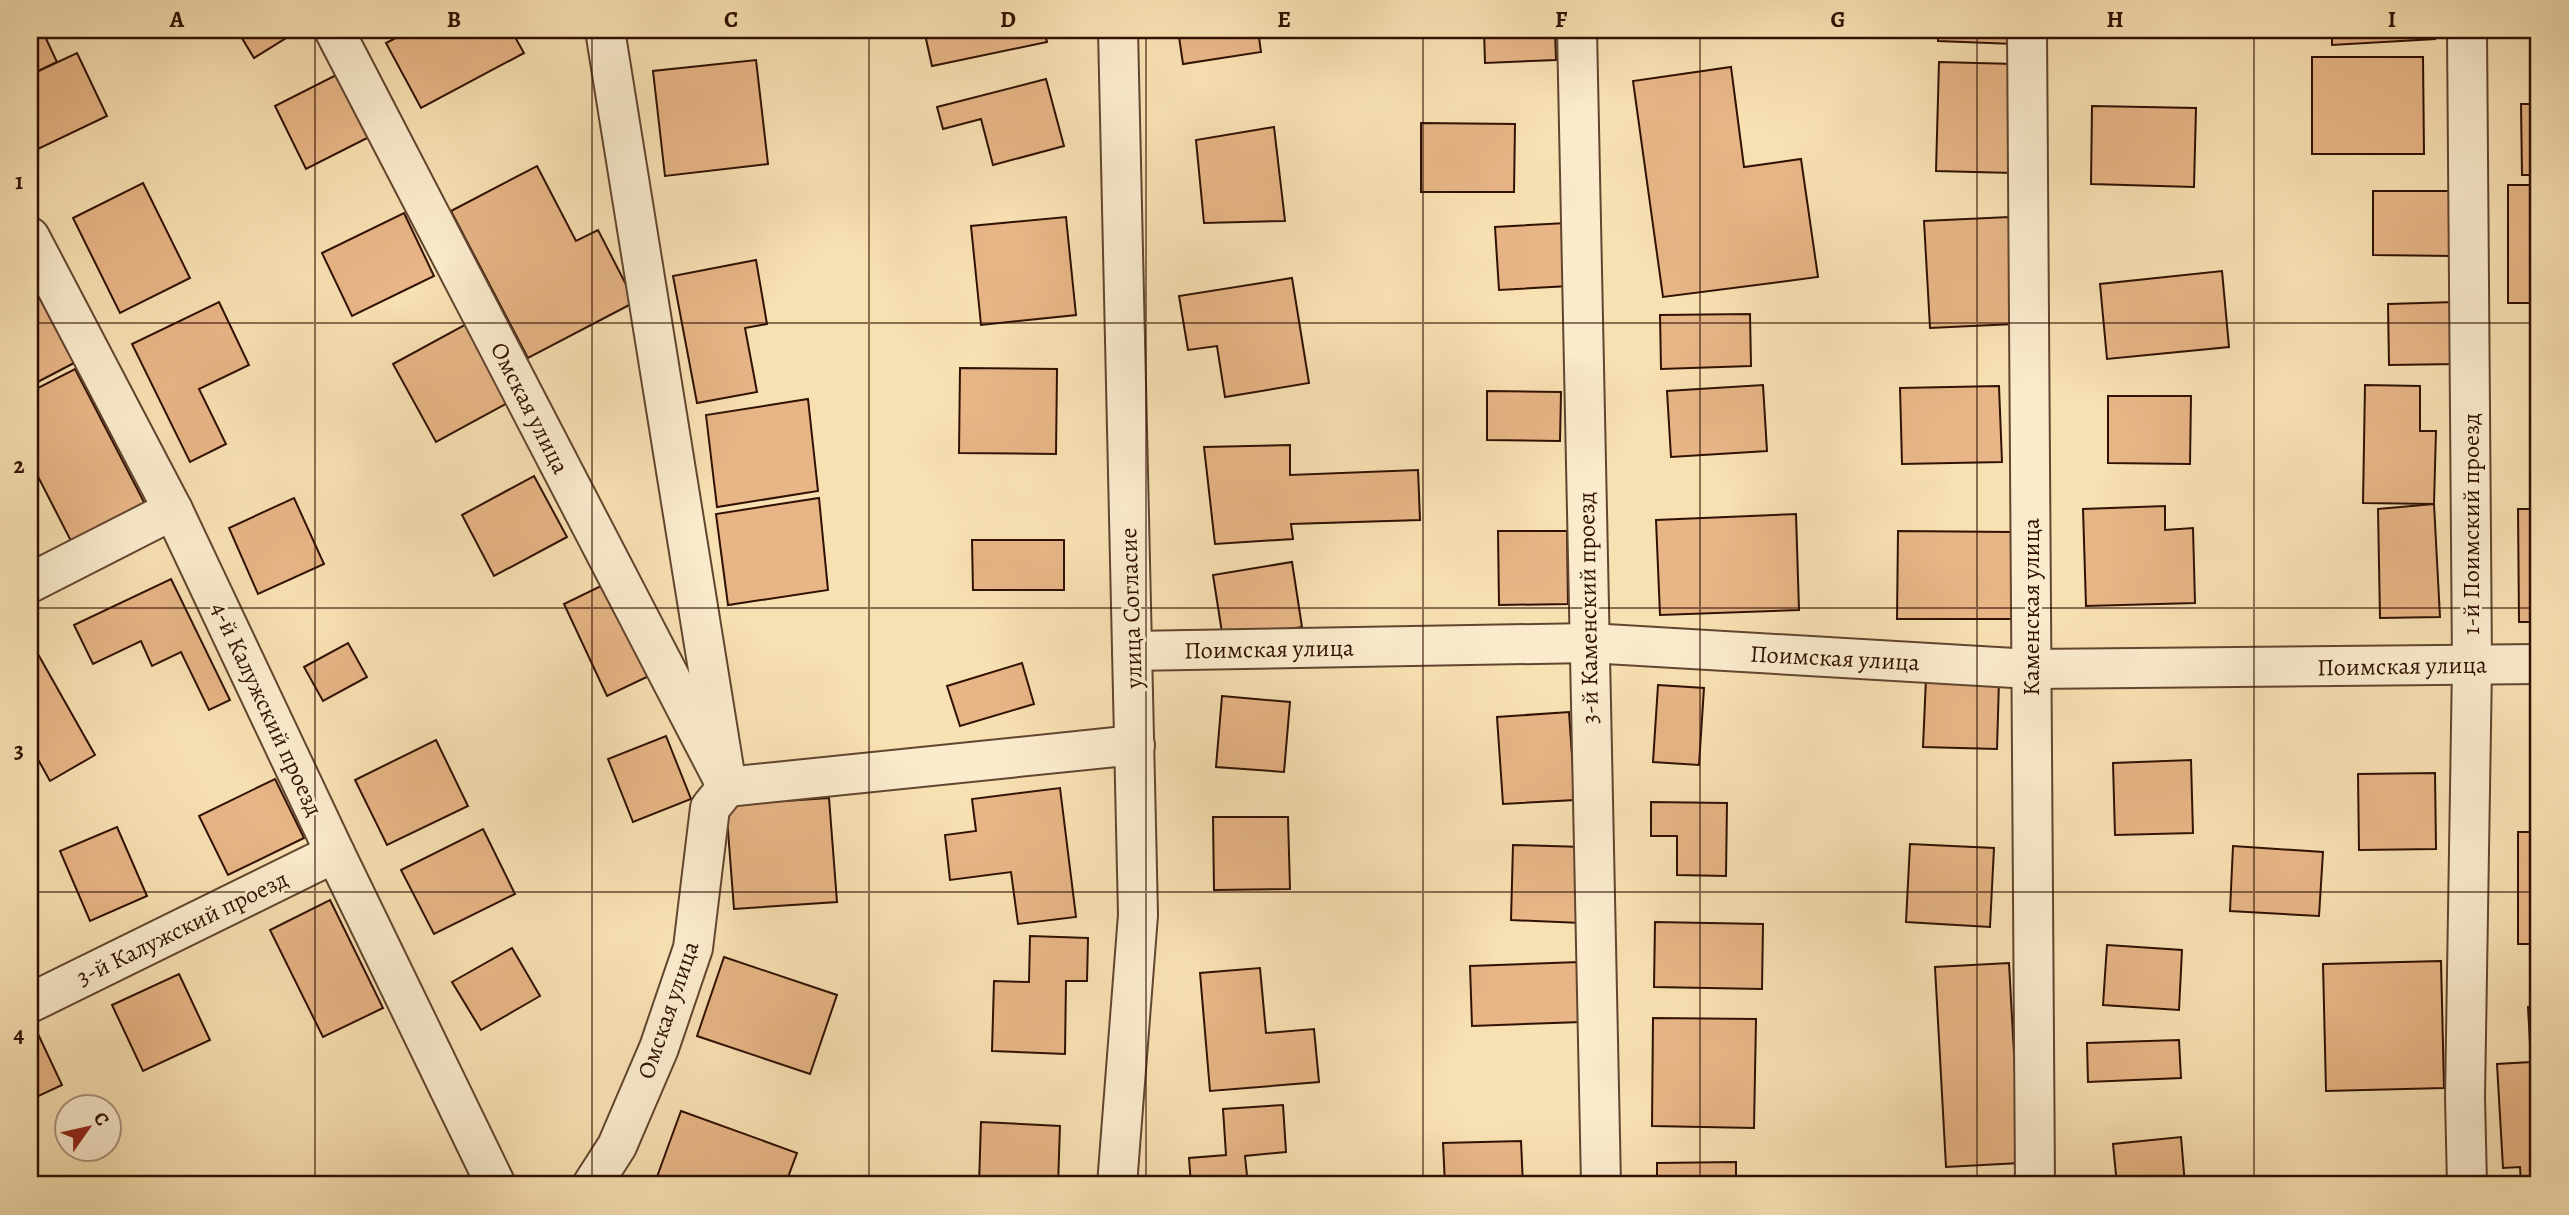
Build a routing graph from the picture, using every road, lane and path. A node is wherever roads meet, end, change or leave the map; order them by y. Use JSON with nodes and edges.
{"nodes":[{"id":1,"x":334,"y":30,"type":"edge"},
{"id":2,"x":605,"y":30,"type":"edge"},
{"id":3,"x":1118,"y":30,"type":"edge"},
{"id":4,"x":1577,"y":30,"type":"edge"},
{"id":5,"x":2027,"y":30,"type":"edge"},
{"id":6,"x":2468,"y":30,"type":"edge"},
{"id":7,"x":30,"y":237,"type":"edge"},
{"id":8,"x":173,"y":510,"type":"junction"},
{"id":9,"x":30,"y":583,"type":"edge"},
{"id":10,"x":1589,"y":643,"type":"junction"},
{"id":11,"x":1132,"y":651,"type":"junction"},
{"id":12,"x":2539,"y":664,"type":"edge"},
{"id":13,"x":2472,"y":666,"type":"junction"},
{"id":14,"x":2031,"y":670,"type":"junction"},
{"id":15,"x":1135,"y":745,"type":"junction"},
{"id":16,"x":727,"y":787,"type":"junction"},
{"id":17,"x":335,"y":853,"type":"junction"},
{"id":18,"x":30,"y":1003,"type":"edge"},
{"id":19,"x":496,"y":1185,"type":"edge"},
{"id":20,"x":592,"y":1185,"type":"edge"},
{"id":21,"x":1117,"y":1185,"type":"edge"},
{"id":22,"x":1601,"y":1185,"type":"edge"},
{"id":23,"x":2035,"y":1185,"type":"edge"},
{"id":24,"x":2467,"y":1185,"type":"edge"}],
"edges":[{"from":1,"to":16,"type":"street","name":"Омская улица"},
{"from":2,"to":16,"type":"street"},
{"from":3,"to":11,"type":"street","name":"улица Согласие"},
{"from":4,"to":10,"type":"street","name":"3-й Каменский проезд"},
{"from":5,"to":14,"type":"street","name":"Каменская улица"},
{"from":6,"to":13,"type":"street","name":"1-й Поимский проезд"},
{"from":7,"to":8,"type":"street","name":"4-й Калужский проезд"},
{"from":8,"to":9,"type":"street"},
{"from":8,"to":17,"type":"street","name":"4-й Калужский проезд"},
{"from":10,"to":11,"type":"street","name":"Поимская улица"},
{"from":10,"to":14,"type":"street","name":"Поимская улица"},
{"from":10,"to":22,"type":"street","name":"3-й Каменский проезд"},
{"from":11,"to":15,"type":"street","name":"улица Согласие"},
{"from":12,"to":13,"type":"street","name":"Поимская улица"},
{"from":13,"to":14,"type":"street","name":"Поимская улица"},
{"from":13,"to":24,"type":"street","name":"1-й Поимский проезд"},
{"from":14,"to":23,"type":"street","name":"Каменская улица"},
{"from":15,"to":16,"type":"street"},
{"from":15,"to":21,"type":"street","name":"улица Согласие"},
{"from":16,"to":20,"type":"street","name":"Омская улица"},
{"from":17,"to":18,"type":"street","name":"3-й Калужский проезд"},
{"from":17,"to":19,"type":"street","name":"4-й Калужский проезд"}]}
